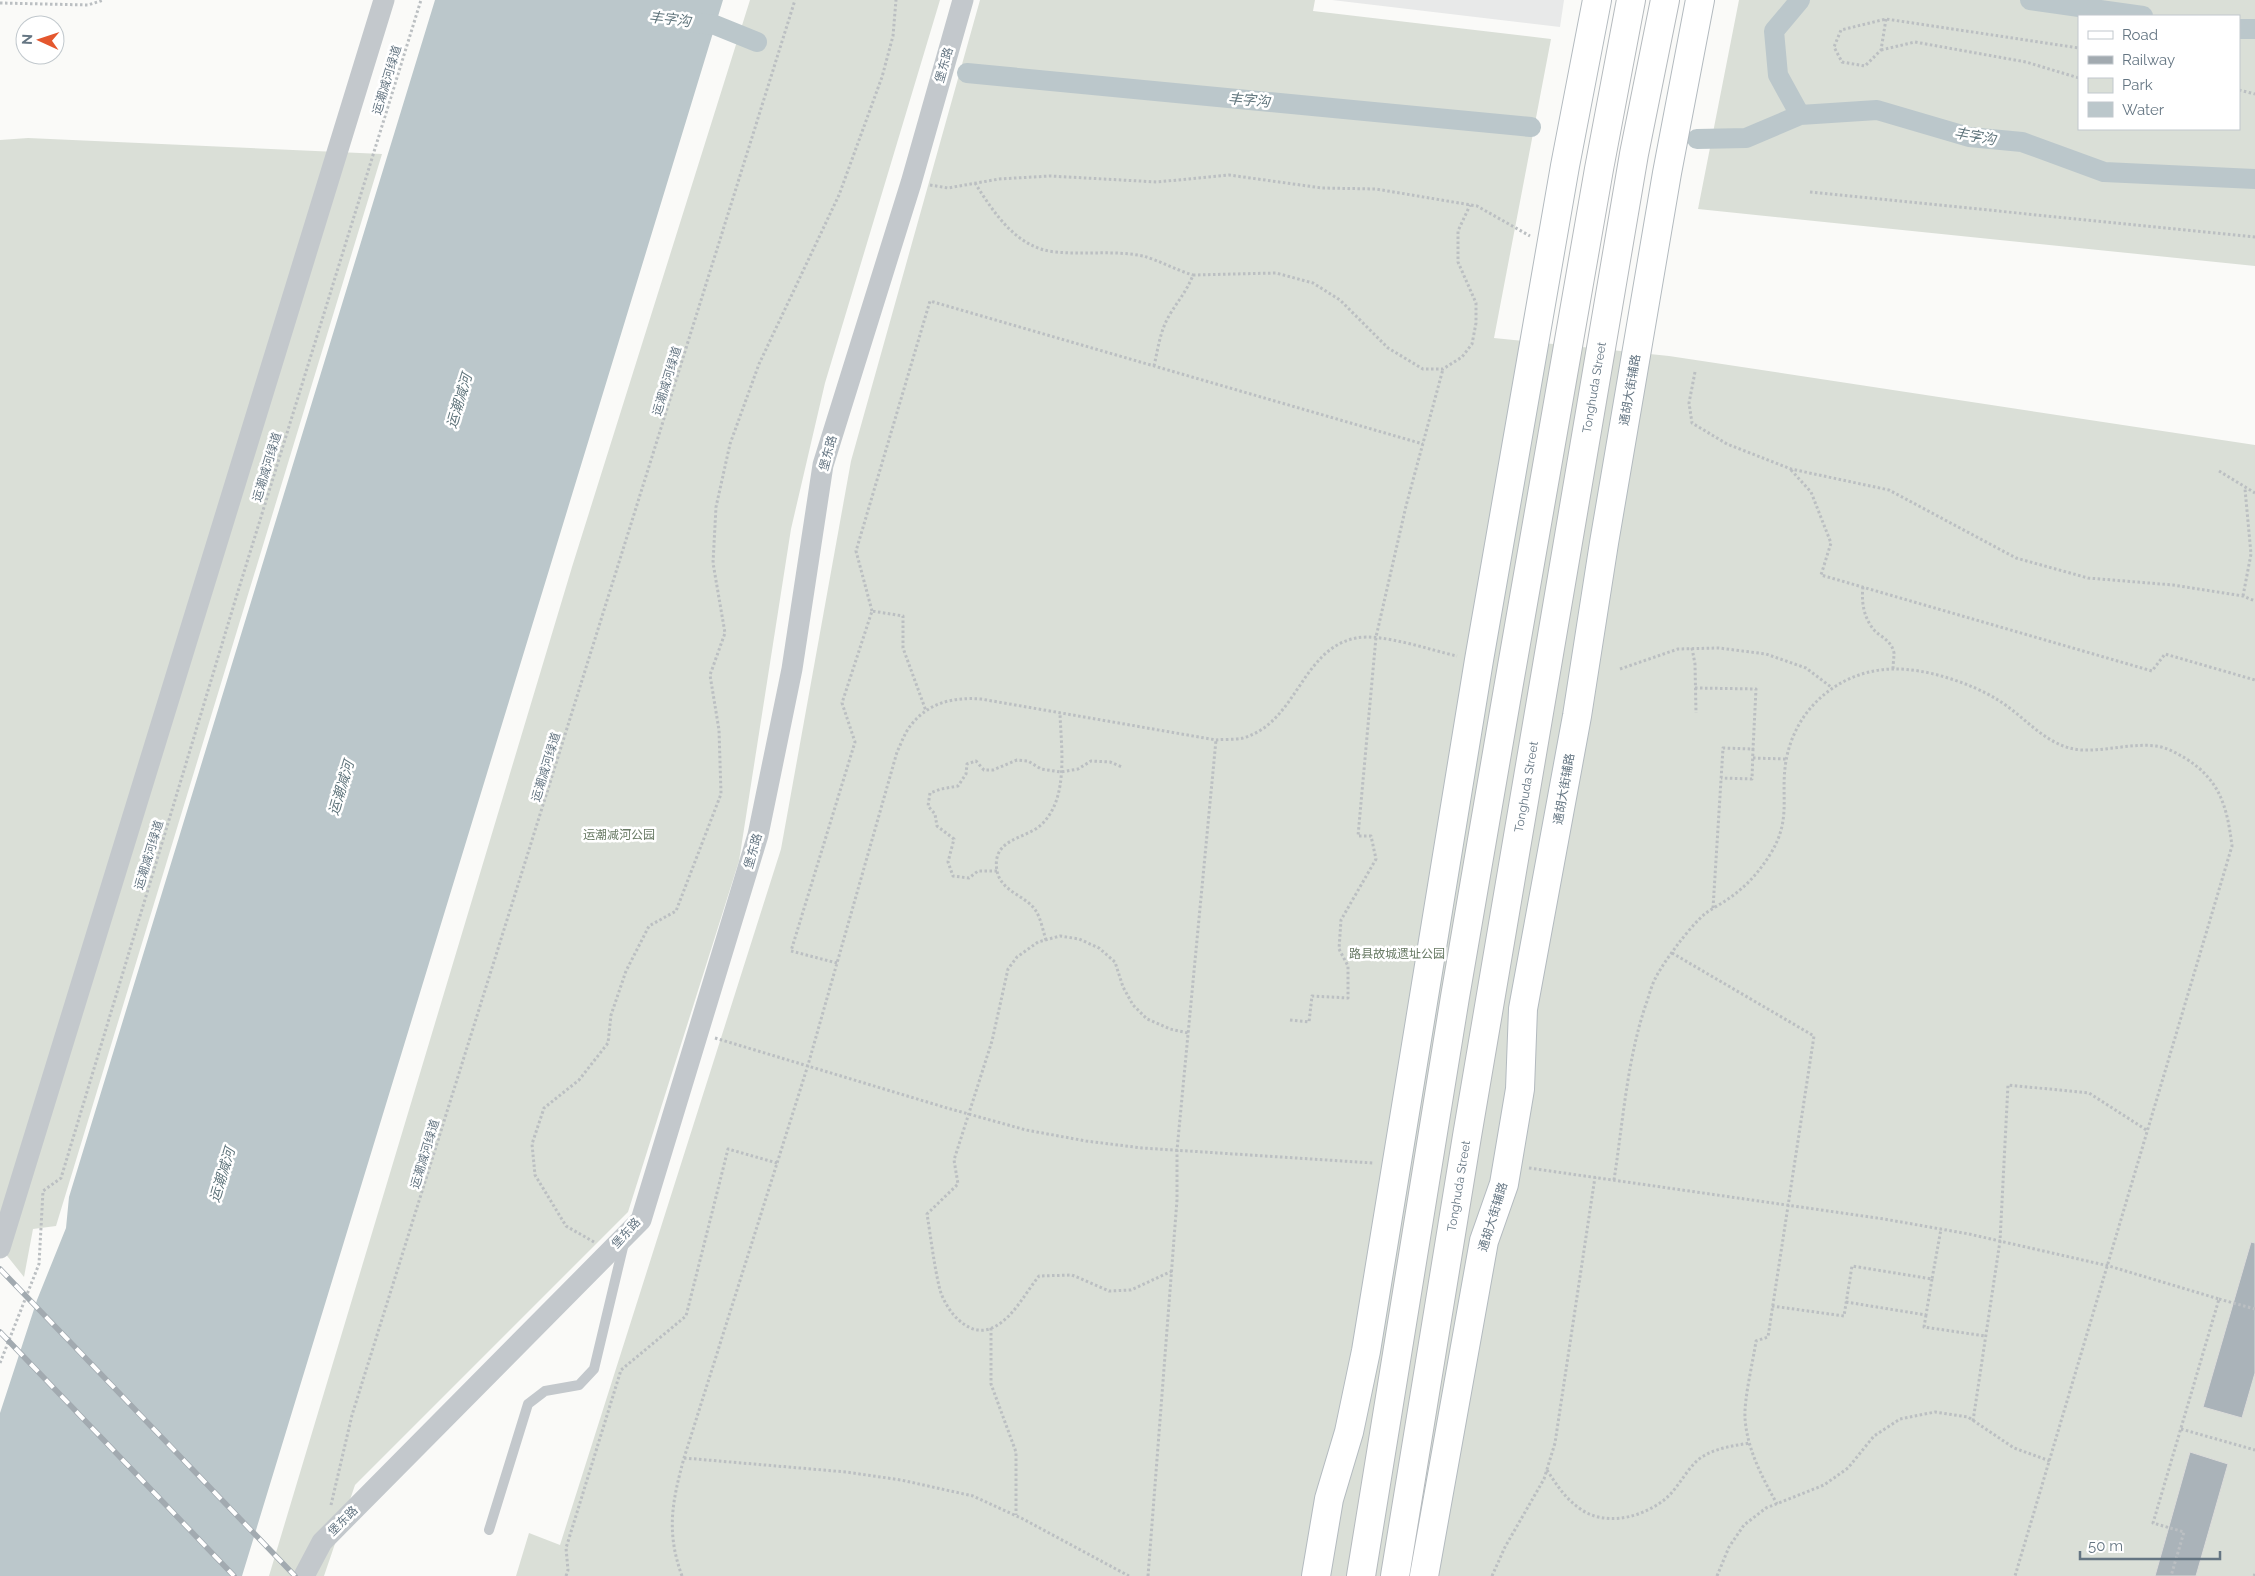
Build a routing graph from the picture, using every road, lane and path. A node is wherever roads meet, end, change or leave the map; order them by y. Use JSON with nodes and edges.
{"nodes":[{"id":1,"x":104,"y":0,"type":"edge"},
{"id":2,"x":384,"y":0,"type":"edge"},
{"id":3,"x":421,"y":0,"type":"edge"},
{"id":4,"x":795,"y":0,"type":"edge"},
{"id":5,"x":896,"y":0,"type":"edge"},
{"id":6,"x":963,"y":0,"type":"edge"},
{"id":7,"x":1597,"y":0,"type":"edge"},
{"id":8,"x":1631,"y":0,"type":"edge"},
{"id":9,"x":1665,"y":0,"type":"edge"},
{"id":10,"x":1700,"y":0,"type":"edge"},
{"id":11,"x":0,"y":3,"type":"edge"},
{"id":12,"x":1886,"y":19,"type":"junction"},
{"id":13,"x":2078,"y":48,"type":"edge"},
{"id":14,"x":1881,"y":50,"type":"junction"},
{"id":15,"x":2078,"y":78,"type":"edge"},
{"id":16,"x":2240,"y":90,"type":"edge"},
{"id":17,"x":2255,"y":94,"type":"edge"},
{"id":18,"x":911,"y":183,"type":"junction"},
{"id":19,"x":974,"y":183,"type":"junction"},
{"id":20,"x":1810,"y":192,"type":"dead end"},
{"id":21,"x":1470,"y":205,"type":"junction"},
{"id":22,"x":2255,"y":237,"type":"edge"},
{"id":23,"x":1537,"y":240,"type":"dead end"},
{"id":24,"x":1193,"y":275,"type":"junction"},
{"id":25,"x":1154,"y":366,"type":"junction"},
{"id":26,"x":1443,"y":369,"type":"junction"},
{"id":27,"x":1695,"y":372,"type":"dead end"},
{"id":28,"x":1423,"y":444,"type":"junction"},
{"id":29,"x":1791,"y":469,"type":"junction"},
{"id":30,"x":2219,"y":471,"type":"dead end"},
{"id":31,"x":2245,"y":489,"type":"junction"},
{"id":32,"x":2255,"y":493,"type":"edge"},
{"id":33,"x":1862,"y":586,"type":"junction"},
{"id":34,"x":2243,"y":596,"type":"junction"},
{"id":35,"x":2255,"y":601,"type":"edge"},
{"id":36,"x":872,"y":611,"type":"junction"},
{"id":37,"x":1376,"y":638,"type":"junction"},
{"id":38,"x":1692,"y":648,"type":"junction"},
{"id":39,"x":1480,"y":660,"type":"junction"},
{"id":40,"x":1620,"y":669,"type":"dead end"},
{"id":41,"x":1892,"y":669,"type":"junction"},
{"id":42,"x":2255,"y":680,"type":"edge"},
{"id":43,"x":1831,"y":687,"type":"junction"},
{"id":44,"x":1695,"y":688,"type":"junction"},
{"id":45,"x":926,"y":712,"type":"junction"},
{"id":46,"x":1060,"y":713,"type":"junction"},
{"id":47,"x":1696,"y":713,"type":"dead end"},
{"id":48,"x":1216,"y":740,"type":"junction"},
{"id":49,"x":1753,"y":749,"type":"junction"},
{"id":50,"x":1753,"y":758,"type":"junction"},
{"id":51,"x":1786,"y":759,"type":"junction"},
{"id":52,"x":1122,"y":767,"type":"dead end"},
{"id":53,"x":1061,"y":772,"type":"junction"},
{"id":54,"x":1721,"y":778,"type":"junction"},
{"id":55,"x":997,"y":871,"type":"junction"},
{"id":56,"x":1713,"y":908,"type":"junction"},
{"id":57,"x":1046,"y":940,"type":"junction"},
{"id":58,"x":1672,"y":953,"type":"junction"},
{"id":59,"x":837,"y":963,"type":"junction"},
{"id":60,"x":1290,"y":1020,"type":"dead end"},
{"id":61,"x":698,"y":1033,"type":"junction"},
{"id":62,"x":1188,"y":1033,"type":"junction"},
{"id":63,"x":808,"y":1065,"type":"junction"},
{"id":64,"x":968,"y":1114,"type":"junction"},
{"id":65,"x":2148,"y":1131,"type":"junction"},
{"id":66,"x":1177,"y":1150,"type":"junction"},
{"id":67,"x":777,"y":1164,"type":"junction"},
{"id":68,"x":1378,"y":1164,"type":"dead end"},
{"id":69,"x":1527,"y":1168,"type":"dead end"},
{"id":70,"x":1595,"y":1178,"type":"junction"},
{"id":71,"x":1614,"y":1180,"type":"junction"},
{"id":72,"x":1786,"y":1205,"type":"junction"},
{"id":73,"x":1941,"y":1229,"type":"junction"},
{"id":74,"x":626,"y":1235,"type":"junction"},
{"id":75,"x":2000,"y":1241,"type":"junction"},
{"id":76,"x":0,"y":1248,"type":"edge"},
{"id":77,"x":610,"y":1251,"type":"junction"},
{"id":78,"x":2109,"y":1266,"type":"junction"},
{"id":79,"x":1172,"y":1271,"type":"junction"},
{"id":80,"x":1932,"y":1279,"type":"junction"},
{"id":81,"x":2219,"y":1299,"type":"junction"},
{"id":82,"x":1846,"y":1302,"type":"junction"},
{"id":83,"x":1772,"y":1306,"type":"junction"},
{"id":84,"x":2255,"y":1309,"type":"edge"},
{"id":85,"x":1926,"y":1314,"type":"junction"},
{"id":86,"x":991,"y":1328,"type":"junction"},
{"id":87,"x":1985,"y":1336,"type":"junction"},
{"id":88,"x":0,"y":1363,"type":"edge"},
{"id":89,"x":1973,"y":1421,"type":"junction"},
{"id":90,"x":2181,"y":1429,"type":"junction"},
{"id":91,"x":1750,"y":1443,"type":"junction"},
{"id":92,"x":2255,"y":1450,"type":"edge"},
{"id":93,"x":684,"y":1458,"type":"junction"},
{"id":94,"x":2050,"y":1461,"type":"junction"},
{"id":95,"x":1547,"y":1469,"type":"junction"},
{"id":96,"x":1777,"y":1504,"type":"junction"},
{"id":97,"x":330,"y":1506,"type":"dead end"},
{"id":98,"x":1016,"y":1515,"type":"junction"},
{"id":99,"x":489,"y":1530,"type":"dead end"},
{"id":100,"x":304,"y":1576,"type":"edge"},
{"id":101,"x":566,"y":1576,"type":"edge"},
{"id":102,"x":682,"y":1576,"type":"edge"},
{"id":103,"x":1128,"y":1576,"type":"edge"},
{"id":104,"x":1148,"y":1576,"type":"edge"},
{"id":105,"x":1316,"y":1576,"type":"edge"},
{"id":106,"x":1361,"y":1576,"type":"edge"},
{"id":107,"x":1395,"y":1576,"type":"edge"},
{"id":108,"x":1424,"y":1576,"type":"edge"},
{"id":109,"x":1492,"y":1576,"type":"edge"},
{"id":110,"x":1718,"y":1576,"type":"edge"},
{"id":111,"x":2015,"y":1576,"type":"edge"},
{"id":112,"x":2172,"y":1576,"type":"edge"}],
"edges":[{"from":1,"to":11,"type":"path"},
{"from":2,"to":76,"type":"street"},
{"from":3,"to":88,"type":"path","name":"运潮减河绿道"},
{"from":4,"to":97,"type":"path","name":"运潮减河绿道"},
{"from":5,"to":77,"type":"path"},
{"from":6,"to":18,"type":"street","name":"堡东路"},
{"from":7,"to":39,"type":"street"},
{"from":8,"to":106,"type":"street"},
{"from":9,"to":107,"type":"street","name":"Tonghuda Street"},
{"from":10,"to":108,"type":"street","name":"通胡大街辅路"},
{"from":12,"to":13,"type":"path"},
{"from":12,"to":14,"type":"path"},
{"from":12,"to":14,"type":"path"},
{"from":14,"to":15,"type":"path"},
{"from":16,"to":17,"type":"path"},
{"from":18,"to":19,"type":"path"},
{"from":18,"to":61,"type":"street","name":"堡东路"},
{"from":19,"to":21,"type":"path"},
{"from":19,"to":24,"type":"path"},
{"from":20,"to":22,"type":"path"},
{"from":21,"to":23,"type":"path"},
{"from":21,"to":26,"type":"path"},
{"from":24,"to":25,"type":"path"},
{"from":24,"to":26,"type":"path"},
{"from":25,"to":28,"type":"path"},
{"from":25,"to":36,"type":"path"},
{"from":26,"to":28,"type":"path"},
{"from":27,"to":29,"type":"path"},
{"from":28,"to":37,"type":"path"},
{"from":29,"to":33,"type":"path"},
{"from":29,"to":34,"type":"path"},
{"from":30,"to":31,"type":"path"},
{"from":31,"to":32,"type":"path"},
{"from":31,"to":34,"type":"path"},
{"from":33,"to":41,"type":"path"},
{"from":33,"to":42,"type":"path"},
{"from":34,"to":35,"type":"path"},
{"from":36,"to":45,"type":"path"},
{"from":36,"to":59,"type":"path"},
{"from":37,"to":39,"type":"path"},
{"from":37,"to":48,"type":"path"},
{"from":37,"to":60,"type":"path"},
{"from":38,"to":40,"type":"path"},
{"from":38,"to":43,"type":"path"},
{"from":38,"to":44,"type":"path"},
{"from":39,"to":105,"type":"street"},
{"from":41,"to":43,"type":"path"},
{"from":41,"to":65,"type":"path"},
{"from":43,"to":51,"type":"path"},
{"from":44,"to":47,"type":"path"},
{"from":44,"to":49,"type":"path"},
{"from":45,"to":46,"type":"path"},
{"from":45,"to":59,"type":"path"},
{"from":46,"to":48,"type":"path"},
{"from":46,"to":53,"type":"path"},
{"from":48,"to":62,"type":"path"},
{"from":49,"to":50,"type":"path"},
{"from":49,"to":54,"type":"path"},
{"from":50,"to":51,"type":"path"},
{"from":50,"to":54,"type":"path"},
{"from":51,"to":56,"type":"path"},
{"from":52,"to":53,"type":"path"},
{"from":53,"to":55,"type":"path"},
{"from":53,"to":55,"type":"path"},
{"from":54,"to":56,"type":"path"},
{"from":55,"to":57,"type":"path"},
{"from":56,"to":58,"type":"path"},
{"from":57,"to":62,"type":"path"},
{"from":57,"to":64,"type":"path"},
{"from":58,"to":71,"type":"path"},
{"from":58,"to":72,"type":"path"},
{"from":59,"to":63,"type":"path"},
{"from":61,"to":63,"type":"path"},
{"from":61,"to":74,"type":"street","name":"堡东路"},
{"from":62,"to":66,"type":"path"},
{"from":63,"to":64,"type":"path"},
{"from":63,"to":67,"type":"path"},
{"from":64,"to":66,"type":"path"},
{"from":64,"to":86,"type":"path"},
{"from":65,"to":75,"type":"path"},
{"from":65,"to":78,"type":"path"},
{"from":66,"to":68,"type":"path"},
{"from":66,"to":79,"type":"path"},
{"from":67,"to":93,"type":"path"},
{"from":67,"to":101,"type":"path"},
{"from":69,"to":70,"type":"path"},
{"from":70,"to":71,"type":"path"},
{"from":70,"to":95,"type":"path"},
{"from":71,"to":72,"type":"path"},
{"from":72,"to":73,"type":"path"},
{"from":72,"to":83,"type":"path"},
{"from":73,"to":75,"type":"path"},
{"from":73,"to":80,"type":"path"},
{"from":74,"to":77,"type":"street","name":"堡东路"},
{"from":74,"to":99,"type":"lane"},
{"from":75,"to":78,"type":"path"},
{"from":75,"to":87,"type":"path"},
{"from":77,"to":100,"type":"street","name":"堡东路"},
{"from":78,"to":81,"type":"path"},
{"from":78,"to":94,"type":"path"},
{"from":79,"to":86,"type":"path"},
{"from":79,"to":104,"type":"path"},
{"from":80,"to":82,"type":"path"},
{"from":80,"to":85,"type":"path"},
{"from":81,"to":84,"type":"path"},
{"from":81,"to":90,"type":"path"},
{"from":82,"to":83,"type":"path"},
{"from":82,"to":85,"type":"path"},
{"from":83,"to":91,"type":"path"},
{"from":85,"to":87,"type":"path"},
{"from":86,"to":98,"type":"path"},
{"from":87,"to":89,"type":"path"},
{"from":89,"to":94,"type":"path"},
{"from":89,"to":96,"type":"path"},
{"from":90,"to":92,"type":"path"},
{"from":90,"to":112,"type":"path"},
{"from":91,"to":95,"type":"path"},
{"from":91,"to":96,"type":"path"},
{"from":93,"to":98,"type":"path"},
{"from":93,"to":102,"type":"path"},
{"from":94,"to":111,"type":"path"},
{"from":95,"to":109,"type":"path"},
{"from":96,"to":110,"type":"path"},
{"from":98,"to":103,"type":"path"}]}
